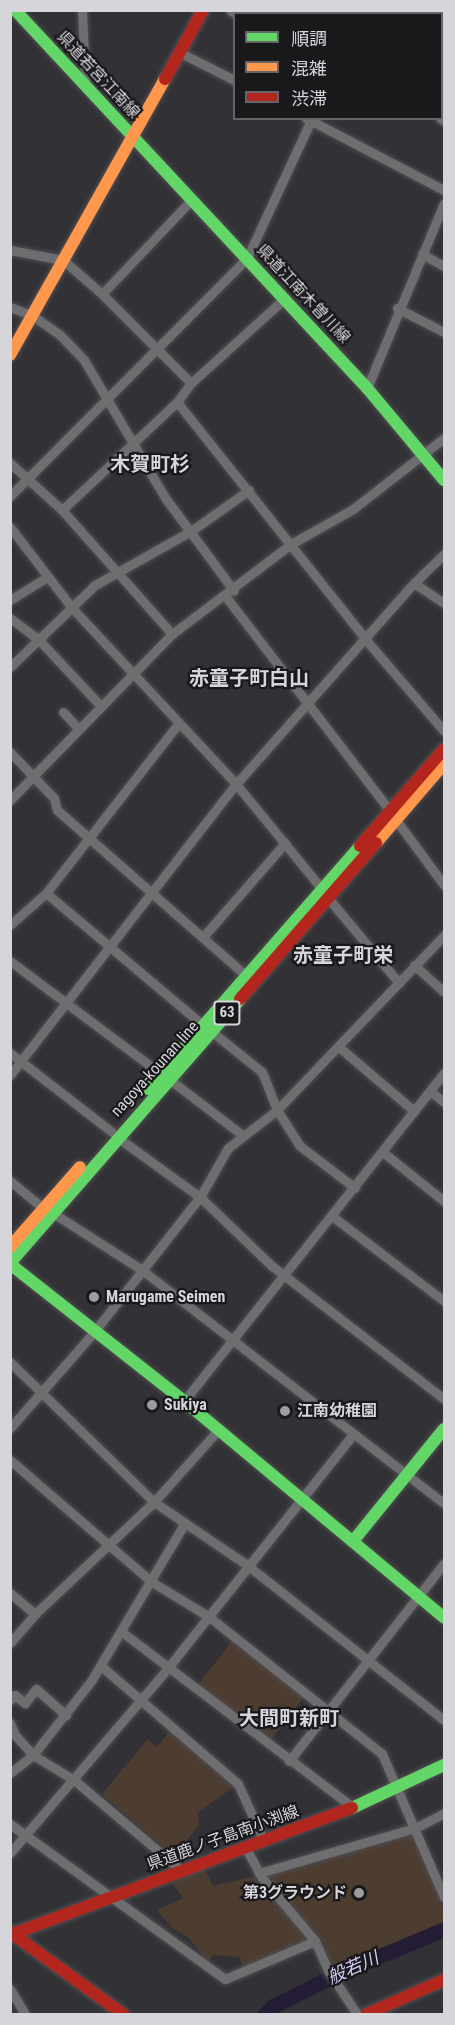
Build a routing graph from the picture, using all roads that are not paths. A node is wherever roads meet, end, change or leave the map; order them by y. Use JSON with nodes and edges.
{"nodes":[{"id":1,"x":15,"y":10,"type":"edge"},
{"id":2,"x":82,"y":10,"type":"edge"},
{"id":3,"x":203,"y":10,"type":"edge"},
{"id":4,"x":181,"y":53,"type":"junction"},
{"id":5,"x":233,"y":79,"type":"edge"},
{"id":6,"x":85,"y":83,"type":"junction"},
{"id":7,"x":310,"y":120,"type":"edge"},
{"id":8,"x":312,"y":120,"type":"edge"},
{"id":9,"x":132,"y":135,"type":"junction"},
{"id":10,"x":444,"y":190,"type":"edge"},
{"id":11,"x":192,"y":199,"type":"junction"},
{"id":12,"x":444,"y":203,"type":"edge"},
{"id":13,"x":10,"y":250,"type":"edge"},
{"id":14,"x":422,"y":255,"type":"junction"},
{"id":15,"x":247,"y":258,"type":"junction"},
{"id":16,"x":63,"y":260,"type":"junction"},
{"id":17,"x":444,"y":266,"type":"edge"},
{"id":18,"x":102,"y":294,"type":"junction"},
{"id":19,"x":285,"y":298,"type":"junction"},
{"id":20,"x":10,"y":307,"type":"edge"},
{"id":21,"x":398,"y":308,"type":"junction"},
{"id":22,"x":33,"y":316,"type":"junction"},
{"id":23,"x":444,"y":332,"type":"edge"},
{"id":24,"x":157,"y":347,"type":"junction"},
{"id":25,"x":10,"y":355,"type":"edge"},
{"id":26,"x":190,"y":383,"type":"junction"},
{"id":27,"x":367,"y":388,"type":"junction"},
{"id":28,"x":108,"y":400,"type":"junction"},
{"id":29,"x":177,"y":402,"type":"junction"},
{"id":30,"x":444,"y":438,"type":"edge"},
{"id":31,"x":134,"y":440,"type":"junction"},
{"id":32,"x":424,"y":454,"type":"junction"},
{"id":33,"x":10,"y":463,"type":"edge"},
{"id":34,"x":27,"y":478,"type":"junction"},
{"id":35,"x":444,"y":480,"type":"edge"},
{"id":36,"x":249,"y":490,"type":"junction"},
{"id":37,"x":10,"y":496,"type":"edge"},
{"id":38,"x":62,"y":510,"type":"junction"},
{"id":39,"x":10,"y":527,"type":"edge"},
{"id":40,"x":191,"y":531,"type":"junction"},
{"id":41,"x":291,"y":544,"type":"junction"},
{"id":42,"x":444,"y":554,"type":"edge"},
{"id":43,"x":117,"y":573,"type":"junction"},
{"id":44,"x":47,"y":577,"type":"junction"},
{"id":45,"x":414,"y":582,"type":"junction"},
{"id":46,"x":230,"y":594,"type":"junction"},
{"id":47,"x":11,"y":598,"type":"edge"},
{"id":48,"x":444,"y":603,"type":"edge"},
{"id":49,"x":71,"y":607,"type":"junction"},
{"id":50,"x":10,"y":618,"type":"edge"},
{"id":51,"x":172,"y":634,"type":"junction"},
{"id":52,"x":38,"y":639,"type":"junction"},
{"id":53,"x":366,"y":640,"type":"junction"},
{"id":54,"x":10,"y":667,"type":"edge"},
{"id":55,"x":133,"y":673,"type":"junction"},
{"id":56,"x":309,"y":705,"type":"junction"},
{"id":57,"x":101,"y":706,"type":"junction"},
{"id":58,"x":63,"y":712,"type":"dead end"},
{"id":59,"x":178,"y":723,"type":"junction"},
{"id":60,"x":79,"y":729,"type":"junction"},
{"id":61,"x":444,"y":731,"type":"edge"},
{"id":62,"x":444,"y":749,"type":"edge"},
{"id":63,"x":10,"y":752,"type":"edge"},
{"id":64,"x":444,"y":764,"type":"edge"},
{"id":65,"x":32,"y":777,"type":"junction"},
{"id":66,"x":236,"y":784,"type":"junction"},
{"id":67,"x":10,"y":800,"type":"edge"},
{"id":68,"x":393,"y":815,"type":"junction"},
{"id":69,"x":90,"y":838,"type":"junction"},
{"id":70,"x":285,"y":843,"type":"junction"},
{"id":71,"x":444,"y":885,"type":"edge"},
{"id":72,"x":151,"y":891,"type":"junction"},
{"id":73,"x":46,"y":893,"type":"junction"},
{"id":74,"x":325,"y":893,"type":"junction"},
{"id":75,"x":10,"y":925,"type":"edge"},
{"id":76,"x":444,"y":935,"type":"edge"},
{"id":77,"x":203,"y":937,"type":"junction"},
{"id":78,"x":109,"y":946,"type":"junction"},
{"id":79,"x":10,"y":961,"type":"edge"},
{"id":80,"x":414,"y":965,"type":"junction"},
{"id":81,"x":250,"y":979,"type":"junction"},
{"id":82,"x":399,"y":983,"type":"junction"},
{"id":83,"x":444,"y":992,"type":"edge"},
{"id":84,"x":67,"y":1002,"type":"junction"},
{"id":85,"x":207,"y":1028,"type":"junction"},
{"id":86,"x":339,"y":1047,"type":"junction"},
{"id":87,"x":10,"y":1053,"type":"edge"},
{"id":88,"x":21,"y":1062,"type":"junction"},
{"id":89,"x":444,"y":1073,"type":"edge"},
{"id":90,"x":10,"y":1075,"type":"edge"},
{"id":91,"x":165,"y":1077,"type":"junction"},
{"id":92,"x":430,"y":1091,"type":"junction"},
{"id":93,"x":444,"y":1102,"type":"edge"},
{"id":94,"x":277,"y":1110,"type":"junction"},
{"id":95,"x":414,"y":1112,"type":"junction"},
{"id":96,"x":241,"y":1134,"type":"junction"},
{"id":97,"x":114,"y":1135,"type":"junction"},
{"id":98,"x":384,"y":1153,"type":"junction"},
{"id":99,"x":10,"y":1181,"type":"edge"},
{"id":100,"x":355,"y":1188,"type":"junction"},
{"id":101,"x":200,"y":1197,"type":"junction"},
{"id":102,"x":444,"y":1201,"type":"edge"},
{"id":103,"x":48,"y":1210,"type":"junction"},
{"id":104,"x":332,"y":1216,"type":"junction"},
{"id":105,"x":10,"y":1247,"type":"edge"},
{"id":106,"x":10,"y":1263,"type":"edge"},
{"id":107,"x":141,"y":1270,"type":"junction"},
{"id":108,"x":284,"y":1275,"type":"junction"},
{"id":109,"x":444,"y":1301,"type":"edge"},
{"id":110,"x":94,"y":1332,"type":"junction"},
{"id":111,"x":233,"y":1341,"type":"junction"},
{"id":112,"x":10,"y":1362,"type":"edge"},
{"id":113,"x":42,"y":1392,"type":"junction"},
{"id":114,"x":444,"y":1399,"type":"edge"},
{"id":115,"x":184,"y":1401,"type":"junction"},
{"id":116,"x":10,"y":1428,"type":"edge"},
{"id":117,"x":219,"y":1429,"type":"junction"},
{"id":118,"x":444,"y":1429,"type":"edge"},
{"id":119,"x":353,"y":1434,"type":"junction"},
{"id":120,"x":10,"y":1460,"type":"edge"},
{"id":121,"x":407,"y":1474,"type":"junction"},
{"id":122,"x":301,"y":1496,"type":"junction"},
{"id":123,"x":154,"y":1502,"type":"junction"},
{"id":124,"x":444,"y":1503,"type":"edge"},
{"id":125,"x":184,"y":1523,"type":"junction"},
{"id":126,"x":354,"y":1540,"type":"junction"},
{"id":127,"x":111,"y":1543,"type":"junction"},
{"id":128,"x":444,"y":1563,"type":"edge"},
{"id":129,"x":247,"y":1565,"type":"junction"},
{"id":130,"x":152,"y":1582,"type":"junction"},
{"id":131,"x":10,"y":1593,"type":"edge"},
{"id":132,"x":418,"y":1596,"type":"junction"},
{"id":133,"x":35,"y":1614,"type":"junction"},
{"id":134,"x":208,"y":1616,"type":"junction"},
{"id":135,"x":444,"y":1618,"type":"edge"},
{"id":136,"x":122,"y":1632,"type":"junction"},
{"id":137,"x":10,"y":1643,"type":"edge"},
{"id":138,"x":366,"y":1659,"type":"junction"},
{"id":139,"x":101,"y":1666,"type":"junction"},
{"id":140,"x":167,"y":1669,"type":"junction"},
{"id":141,"x":10,"y":1700,"type":"edge"},
{"id":142,"x":141,"y":1700,"type":"junction"},
{"id":143,"x":327,"y":1711,"type":"junction"},
{"id":144,"x":66,"y":1715,"type":"junction"},
{"id":145,"x":444,"y":1720,"type":"edge"},
{"id":146,"x":10,"y":1723,"type":"edge"},
{"id":147,"x":33,"y":1755,"type":"junction"},
{"id":148,"x":289,"y":1761,"type":"junction"},
{"id":149,"x":444,"y":1766,"type":"edge"},
{"id":150,"x":10,"y":1773,"type":"edge"},
{"id":151,"x":74,"y":1780,"type":"junction"},
{"id":152,"x":398,"y":1790,"type":"junction"},
{"id":153,"x":354,"y":1808,"type":"junction"},
{"id":154,"x":444,"y":1813,"type":"edge"},
{"id":155,"x":10,"y":1824,"type":"edge"},
{"id":156,"x":415,"y":1828,"type":"junction"},
{"id":157,"x":26,"y":1836,"type":"junction"},
{"id":158,"x":264,"y":1840,"type":"junction"},
{"id":159,"x":245,"y":1847,"type":"junction"},
{"id":160,"x":10,"y":1853,"type":"edge"},
{"id":161,"x":182,"y":1870,"type":"junction"},
{"id":162,"x":444,"y":1870,"type":"edge"},
{"id":163,"x":259,"y":1873,"type":"junction"},
{"id":164,"x":435,"y":1874,"type":"junction"},
{"id":165,"x":110,"y":1897,"type":"junction"},
{"id":166,"x":444,"y":1897,"type":"edge"},
{"id":167,"x":12,"y":1934,"type":"edge"},
{"id":168,"x":315,"y":1941,"type":"junction"},
{"id":169,"x":444,"y":1980,"type":"edge"},
{"id":170,"x":10,"y":1989,"type":"edge"},
{"id":171,"x":25,"y":2014,"type":"edge"},
{"id":172,"x":123,"y":2014,"type":"edge"},
{"id":173,"x":357,"y":2014,"type":"edge"},
{"id":174,"x":367,"y":2014,"type":"edge"}],
"edges":[{"from":1,"to":6,"type":"main road","name":"県道若宮江南線"},
{"from":2,"to":6,"type":"street"},
{"from":3,"to":4,"type":"main road"},
{"from":4,"to":5,"type":"street"},
{"from":4,"to":9,"type":"main road"},
{"from":6,"to":9,"type":"main road","name":"県道若宮江南線"},
{"from":7,"to":15,"type":"street"},
{"from":8,"to":10,"type":"street"},
{"from":9,"to":11,"type":"main road","name":"県道江南木曽川線"},
{"from":9,"to":16,"type":"main road"},
{"from":11,"to":15,"type":"main road","name":"県道江南木曽川線"},
{"from":11,"to":18,"type":"street"},
{"from":12,"to":14,"type":"street"},
{"from":13,"to":16,"type":"street"},
{"from":14,"to":17,"type":"street"},
{"from":14,"to":21,"type":"street"},
{"from":15,"to":19,"type":"main road","name":"県道江南木曽川線"},
{"from":15,"to":24,"type":"street"},
{"from":16,"to":18,"type":"street"},
{"from":16,"to":22,"type":"main road"},
{"from":18,"to":24,"type":"street"},
{"from":19,"to":26,"type":"street"},
{"from":19,"to":27,"type":"main road","name":"県道江南木曽川線"},
{"from":20,"to":22,"type":"street"},
{"from":21,"to":23,"type":"street"},
{"from":21,"to":27,"type":"street"},
{"from":22,"to":25,"type":"main road"},
{"from":22,"to":28,"type":"street"},
{"from":24,"to":26,"type":"street"},
{"from":24,"to":28,"type":"street"},
{"from":26,"to":29,"type":"street"},
{"from":27,"to":32,"type":"main road","name":"県道江南木曽川線"},
{"from":28,"to":31,"type":"street"},
{"from":28,"to":34,"type":"street"},
{"from":29,"to":31,"type":"street"},
{"from":29,"to":36,"type":"street"},
{"from":30,"to":32,"type":"street"},
{"from":31,"to":38,"type":"street"},
{"from":31,"to":40,"type":"street"},
{"from":32,"to":35,"type":"main road","name":"県道江南木曽川線"},
{"from":32,"to":41,"type":"street"},
{"from":33,"to":34,"type":"street"},
{"from":34,"to":37,"type":"street"},
{"from":34,"to":38,"type":"street"},
{"from":36,"to":40,"type":"street"},
{"from":36,"to":41,"type":"street"},
{"from":38,"to":43,"type":"street"},
{"from":39,"to":44,"type":"street"},
{"from":40,"to":43,"type":"street"},
{"from":40,"to":46,"type":"street"},
{"from":41,"to":46,"type":"street"},
{"from":41,"to":53,"type":"street"},
{"from":42,"to":45,"type":"street"},
{"from":43,"to":49,"type":"street"},
{"from":43,"to":51,"type":"street"},
{"from":44,"to":47,"type":"street"},
{"from":44,"to":49,"type":"street"},
{"from":45,"to":48,"type":"street"},
{"from":45,"to":53,"type":"street"},
{"from":46,"to":51,"type":"street"},
{"from":46,"to":56,"type":"street"},
{"from":49,"to":52,"type":"street"},
{"from":49,"to":55,"type":"street"},
{"from":50,"to":52,"type":"street"},
{"from":51,"to":55,"type":"street"},
{"from":52,"to":54,"type":"street"},
{"from":52,"to":57,"type":"street"},
{"from":53,"to":56,"type":"street"},
{"from":53,"to":61,"type":"street"},
{"from":55,"to":57,"type":"street"},
{"from":55,"to":59,"type":"street"},
{"from":56,"to":66,"type":"street"},
{"from":56,"to":68,"type":"street"},
{"from":57,"to":60,"type":"street"},
{"from":58,"to":60,"type":"street"},
{"from":59,"to":66,"type":"street"},
{"from":59,"to":69,"type":"street"},
{"from":60,"to":65,"type":"street"},
{"from":62,"to":68,"type":"main road","name":"nagoya-kounan line","number":"63"},
{"from":63,"to":65,"type":"street"},
{"from":64,"to":68,"type":"main road","name":"nagoya-kounan line","number":"63"},
{"from":65,"to":67,"type":"street"},
{"from":65,"to":69,"type":"street"},
{"from":66,"to":70,"type":"street"},
{"from":66,"to":72,"type":"street"},
{"from":68,"to":71,"type":"street"},
{"from":68,"to":74,"type":"main road","name":"nagoya-kounan line","number":"63"},
{"from":69,"to":72,"type":"street"},
{"from":69,"to":73,"type":"street"},
{"from":70,"to":74,"type":"street"},
{"from":70,"to":77,"type":"street"},
{"from":72,"to":77,"type":"street"},
{"from":72,"to":78,"type":"street"},
{"from":73,"to":75,"type":"street"},
{"from":73,"to":78,"type":"street"},
{"from":74,"to":81,"type":"main road","name":"nagoya-kounan line","number":"63"},
{"from":74,"to":82,"type":"street"},
{"from":76,"to":80,"type":"street"},
{"from":77,"to":81,"type":"street"},
{"from":78,"to":84,"type":"street"},
{"from":78,"to":85,"type":"street"},
{"from":79,"to":84,"type":"street"},
{"from":80,"to":82,"type":"street"},
{"from":80,"to":83,"type":"street"},
{"from":81,"to":85,"type":"main road","name":"nagoya-kounan line","number":"63"},
{"from":82,"to":86,"type":"street"},
{"from":84,"to":88,"type":"street"},
{"from":84,"to":91,"type":"street"},
{"from":85,"to":91,"type":"main road","name":"nagoya-kounan line","number":"63"},
{"from":85,"to":94,"type":"street"},
{"from":86,"to":94,"type":"street"},
{"from":86,"to":95,"type":"street"},
{"from":87,"to":88,"type":"street"},
{"from":88,"to":90,"type":"street"},
{"from":88,"to":97,"type":"street"},
{"from":89,"to":92,"type":"street"},
{"from":91,"to":96,"type":"street"},
{"from":91,"to":97,"type":"main road","name":"nagoya-kounan line","number":"63"},
{"from":92,"to":93,"type":"street"},
{"from":92,"to":95,"type":"street"},
{"from":94,"to":96,"type":"street"},
{"from":94,"to":100,"type":"street"},
{"from":95,"to":98,"type":"street"},
{"from":96,"to":101,"type":"street"},
{"from":97,"to":101,"type":"street"},
{"from":97,"to":103,"type":"main road","name":"nagoya-kounan line","number":"63"},
{"from":98,"to":100,"type":"street"},
{"from":98,"to":102,"type":"street"},
{"from":99,"to":103,"type":"street"},
{"from":100,"to":104,"type":"street"},
{"from":101,"to":107,"type":"street"},
{"from":101,"to":108,"type":"street"},
{"from":103,"to":105,"type":"main road","name":"nagoya-kounan line","number":"63"},
{"from":103,"to":106,"type":"main road","name":"nagoya-kounan line","number":"63"},
{"from":103,"to":107,"type":"street"},
{"from":104,"to":108,"type":"street"},
{"from":104,"to":109,"type":"street"},
{"from":106,"to":110,"type":"main road"},
{"from":107,"to":110,"type":"street"},
{"from":107,"to":111,"type":"street"},
{"from":108,"to":111,"type":"street"},
{"from":108,"to":114,"type":"street"},
{"from":110,"to":113,"type":"street"},
{"from":110,"to":115,"type":"main road"},
{"from":111,"to":115,"type":"street"},
{"from":111,"to":119,"type":"street"},
{"from":112,"to":113,"type":"street"},
{"from":113,"to":116,"type":"street"},
{"from":113,"to":123,"type":"street"},
{"from":115,"to":117,"type":"main road"},
{"from":117,"to":122,"type":"main road"},
{"from":117,"to":123,"type":"street"},
{"from":118,"to":121,"type":"main road"},
{"from":119,"to":121,"type":"street"},
{"from":119,"to":122,"type":"street"},
{"from":120,"to":127,"type":"street"},
{"from":121,"to":124,"type":"street"},
{"from":121,"to":126,"type":"main road"},
{"from":122,"to":126,"type":"main road"},
{"from":122,"to":129,"type":"street"},
{"from":123,"to":125,"type":"street"},
{"from":123,"to":127,"type":"street"},
{"from":125,"to":129,"type":"street"},
{"from":125,"to":130,"type":"street"},
{"from":126,"to":132,"type":"main road"},
{"from":127,"to":130,"type":"street"},
{"from":127,"to":133,"type":"street"},
{"from":128,"to":132,"type":"street"},
{"from":129,"to":134,"type":"street"},
{"from":129,"to":138,"type":"street"},
{"from":130,"to":134,"type":"street"},
{"from":130,"to":136,"type":"street"},
{"from":131,"to":133,"type":"street"},
{"from":132,"to":135,"type":"main road"},
{"from":132,"to":138,"type":"street"},
{"from":133,"to":137,"type":"street"},
{"from":134,"to":140,"type":"street"},
{"from":134,"to":143,"type":"street"},
{"from":136,"to":139,"type":"street"},
{"from":136,"to":140,"type":"street"},
{"from":138,"to":143,"type":"street"},
{"from":138,"to":145,"type":"street"},
{"from":139,"to":142,"type":"street"},
{"from":139,"to":144,"type":"street"},
{"from":140,"to":142,"type":"street"},
{"from":140,"to":148,"type":"street"},
{"from":141,"to":144,"type":"street"},
{"from":142,"to":151,"type":"street"},
{"from":142,"to":158,"type":"street"},
{"from":143,"to":148,"type":"street"},
{"from":143,"to":152,"type":"street"},
{"from":144,"to":147,"type":"street"},
{"from":146,"to":147,"type":"street"},
{"from":147,"to":150,"type":"street"},
{"from":147,"to":151,"type":"street"},
{"from":148,"to":153,"type":"street"},
{"from":149,"to":152,"type":"main road","name":"県道鹿ノ子島南小渕線"},
{"from":151,"to":157,"type":"street"},
{"from":151,"to":161,"type":"street"},
{"from":152,"to":153,"type":"main road","name":"県道鹿ノ子島南小渕線"},
{"from":152,"to":156,"type":"street"},
{"from":153,"to":158,"type":"main road","name":"県道鹿ノ子島南小渕線"},
{"from":154,"to":156,"type":"street"},
{"from":155,"to":157,"type":"street"},
{"from":156,"to":163,"type":"street"},
{"from":156,"to":164,"type":"street"},
{"from":157,"to":160,"type":"street"},
{"from":157,"to":165,"type":"street"},
{"from":158,"to":159,"type":"main road","name":"県道鹿ノ子島南小渕線"},
{"from":159,"to":161,"type":"main road","name":"県道鹿ノ子島南小渕線"},
{"from":159,"to":163,"type":"street"},
{"from":161,"to":165,"type":"main road","name":"県道鹿ノ子島南小渕線"},
{"from":162,"to":164,"type":"street"},
{"from":163,"to":168,"type":"street"},
{"from":164,"to":166,"type":"street"},
{"from":165,"to":167,"type":"main road","name":"県道鹿ノ子島南小渕線"},
{"from":165,"to":168,"type":"street"},
{"from":167,"to":172,"type":"main road"},
{"from":168,"to":173,"type":"street"},
{"from":169,"to":174,"type":"main road"},
{"from":170,"to":171,"type":"street"}]}
